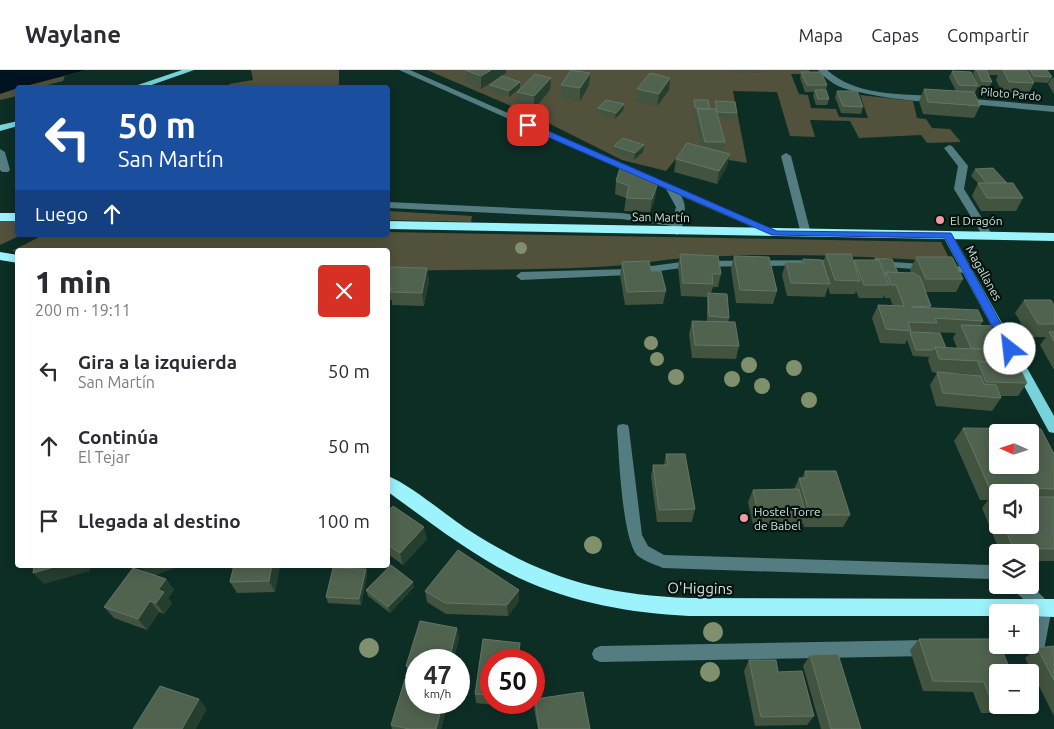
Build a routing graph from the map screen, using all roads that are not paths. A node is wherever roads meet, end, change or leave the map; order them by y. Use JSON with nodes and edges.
{"nodes":[{"id":1,"x":190,"y":70,"type":"edge"},
{"id":2,"x":403,"y":70,"type":"edge"},
{"id":3,"x":822,"y":70,"type":"edge"},
{"id":4,"x":142,"y":85,"type":"edge"},
{"id":5,"x":1054,"y":109,"type":"edge"},
{"id":6,"x":15,"y":124,"type":"edge"},
{"id":7,"x":0,"y":128,"type":"edge"},
{"id":8,"x":949,"y":148,"type":"dead end"},
{"id":9,"x":0,"y":152,"type":"edge"},
{"id":10,"x":786,"y":156,"type":"dead end"},
{"id":11,"x":5,"y":170,"type":"dead end"},
{"id":12,"x":670,"y":188,"type":"junction"},
{"id":13,"x":390,"y":205,"type":"edge"},
{"id":14,"x":0,"y":216,"type":"edge"},
{"id":15,"x":15,"y":217,"type":"edge"},
{"id":16,"x":390,"y":226,"type":"edge"},
{"id":17,"x":677,"y":228,"type":"junction"},
{"id":18,"x":775,"y":233,"type":"junction"},
{"id":19,"x":806,"y":234,"type":"junction"},
{"id":20,"x":948,"y":236,"type":"junction"},
{"id":21,"x":988,"y":236,"type":"junction"},
{"id":22,"x":1054,"y":237,"type":"edge"},
{"id":23,"x":0,"y":256,"type":"edge"},
{"id":24,"x":15,"y":258,"type":"edge"},
{"id":25,"x":966,"y":270,"type":"junction"},
{"id":26,"x":521,"y":276,"type":"dead end"},
{"id":27,"x":1054,"y":428,"type":"edge"},
{"id":28,"x":623,"y":429,"type":"dead end"},
{"id":29,"x":390,"y":484,"type":"edge"},
{"id":30,"x":989,"y":572,"type":"edge"},
{"id":31,"x":1032,"y":594,"type":"edge"},
{"id":32,"x":1049,"y":608,"type":"edge"},
{"id":33,"x":948,"y":647,"type":"edge"},
{"id":34,"x":968,"y":647,"type":"edge"},
{"id":35,"x":600,"y":654,"type":"dead end"}],
"edges":[{"from":1,"to":4,"type":"main road"},
{"from":2,"to":12,"type":"street"},
{"from":3,"to":5,"type":"street","name":"Piloto Pardo"},
{"from":6,"to":7,"type":"main road"},
{"from":8,"to":21,"type":"street"},
{"from":9,"to":11,"type":"street"},
{"from":10,"to":19,"type":"street"},
{"from":12,"to":17,"type":"street"},
{"from":12,"to":18,"type":"street"},
{"from":13,"to":17,"type":"street","name":"San Martín"},
{"from":14,"to":15,"type":"highway"},
{"from":16,"to":17,"type":"highway","name":"San Martín"},
{"from":17,"to":18,"type":"highway","name":"San Martín"},
{"from":18,"to":19,"type":"highway","name":"San Martín"},
{"from":19,"to":20,"type":"highway","name":"San Martín"},
{"from":20,"to":21,"type":"highway","name":"San Martín"},
{"from":20,"to":25,"type":"main road","name":"Magallanes"},
{"from":21,"to":22,"type":"highway","name":"San Martín"},
{"from":23,"to":24,"type":"highway"},
{"from":25,"to":26,"type":"street"},
{"from":25,"to":27,"type":"main road","name":"Magallanes"},
{"from":28,"to":30,"type":"street","name":"O'Higgins"},
{"from":29,"to":32,"type":"highway","name":"O'Higgins"},
{"from":31,"to":32,"type":"street"},
{"from":32,"to":34,"type":"street"},
{"from":33,"to":35,"type":"street"}]}
